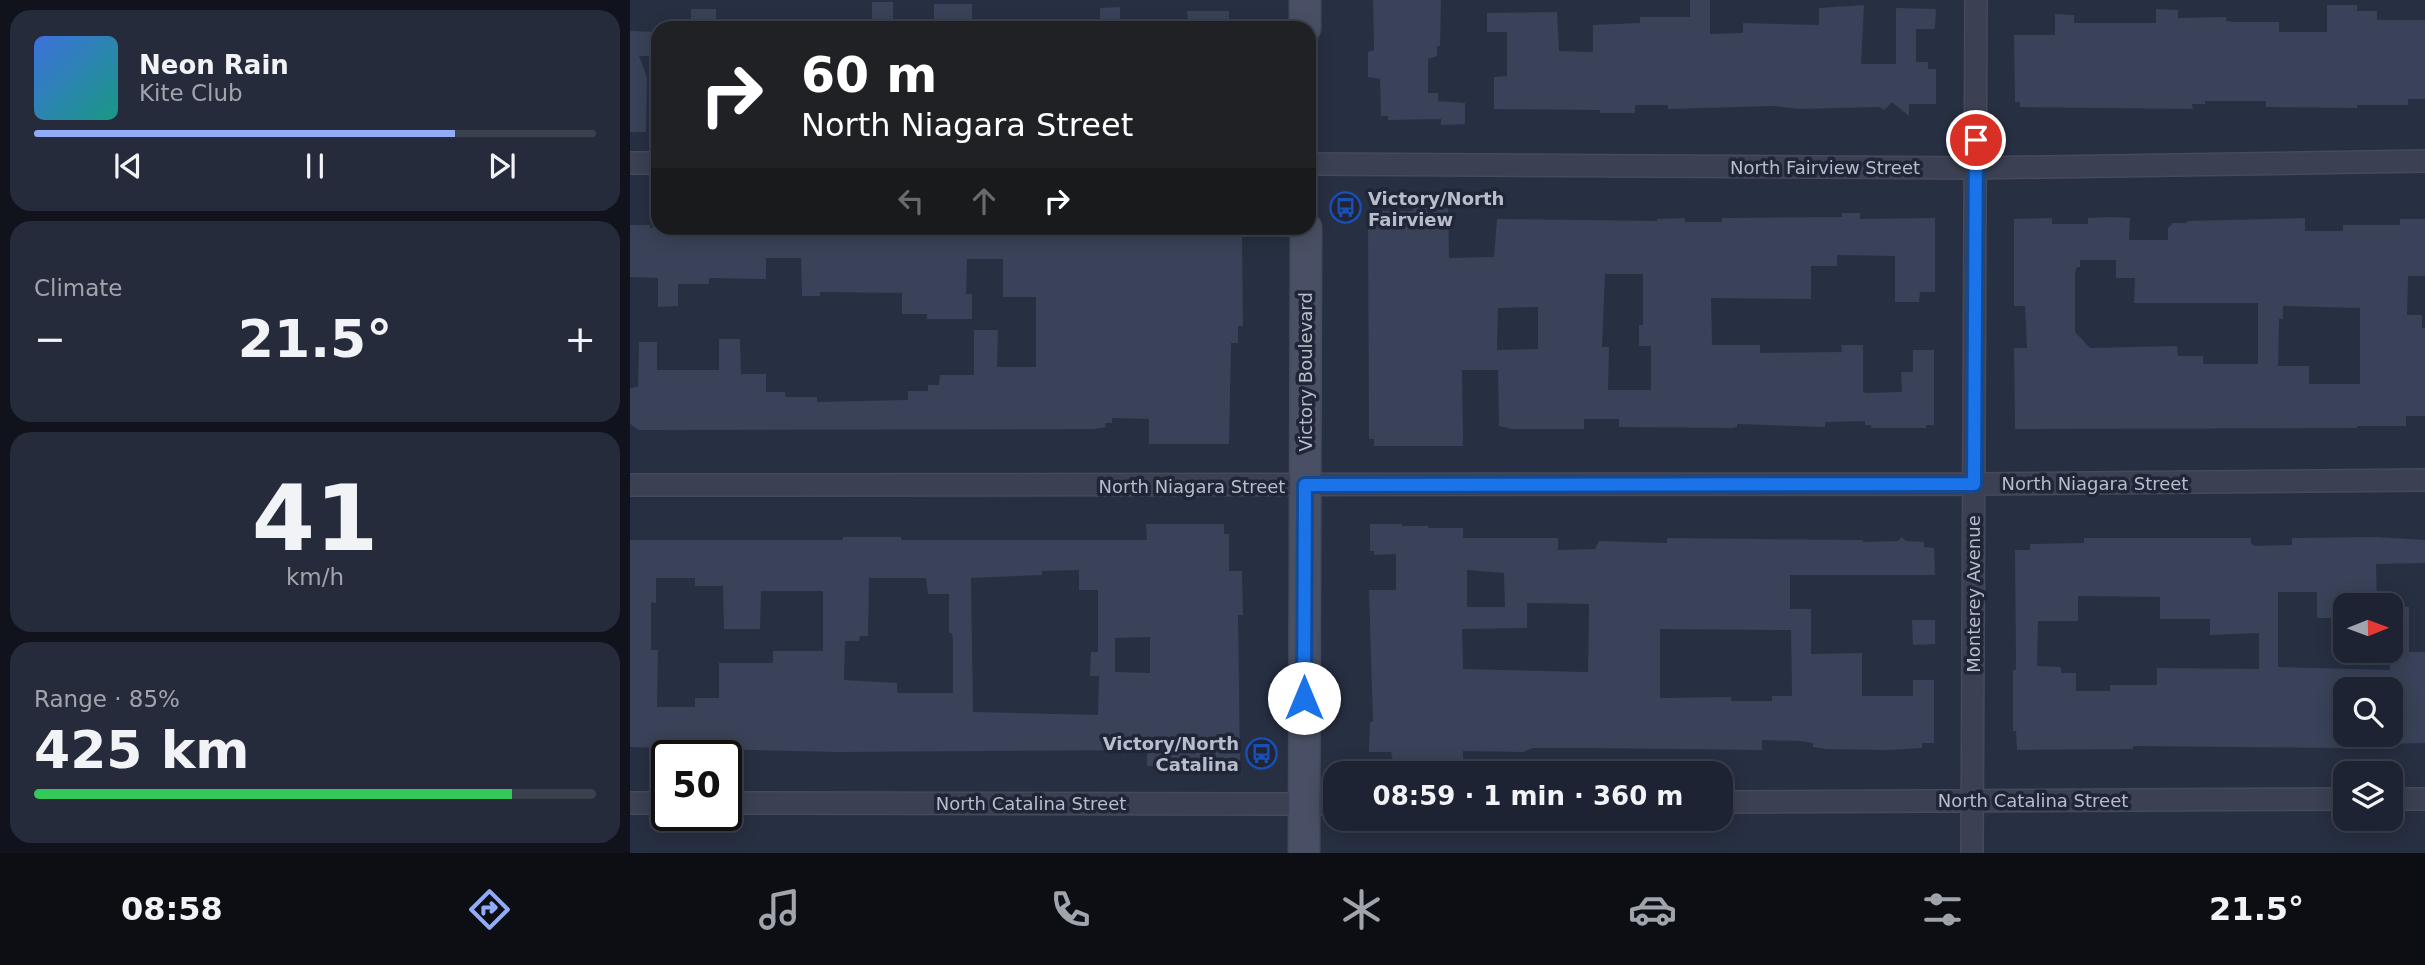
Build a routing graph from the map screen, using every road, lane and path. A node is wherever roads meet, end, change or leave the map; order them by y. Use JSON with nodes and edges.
{"nodes":[{"id":1,"x":1305,"y":0,"type":"edge"},
{"id":2,"x":1976,"y":0,"type":"edge"},
{"id":3,"x":1305,"y":21,"type":"edge"},
{"id":4,"x":2425,"y":161,"type":"edge"},
{"id":5,"x":630,"y":163,"type":"edge"},
{"id":6,"x":651,"y":163,"type":"edge"},
{"id":7,"x":1316,"y":164,"type":"edge"},
{"id":8,"x":1976,"y":168,"type":"junction"},
{"id":9,"x":1306,"y":235,"type":"edge"},
{"id":10,"x":2425,"y":480,"type":"edge"},
{"id":11,"x":1974,"y":484,"type":"junction"},
{"id":12,"x":630,"y":485,"type":"edge"},
{"id":13,"x":1305,"y":485,"type":"junction"},
{"id":14,"x":2333,"y":799,"type":"edge"},
{"id":15,"x":2403,"y":799,"type":"edge"},
{"id":16,"x":2425,"y":799,"type":"edge"},
{"id":17,"x":1972,"y":800,"type":"junction"},
{"id":18,"x":1733,"y":802,"type":"edge"},
{"id":19,"x":630,"y":803,"type":"edge"},
{"id":20,"x":651,"y":803,"type":"edge"},
{"id":21,"x":742,"y":803,"type":"edge"},
{"id":22,"x":1303,"y":804,"type":"junction"},
{"id":23,"x":1323,"y":804,"type":"edge"},
{"id":24,"x":1304,"y":853,"type":"edge"},
{"id":25,"x":1972,"y":853,"type":"edge"}],
"edges":[{"from":1,"to":3,"type":"main road"},
{"from":2,"to":8,"type":"street","name":"Monterey Avenue"},
{"from":4,"to":8,"type":"street","name":"North Fairview Street"},
{"from":5,"to":6,"type":"street"},
{"from":7,"to":8,"type":"street","name":"North Fairview Street"},
{"from":8,"to":11,"type":"street","name":"Monterey Avenue"},
{"from":9,"to":13,"type":"main road","name":"Victory Boulevard"},
{"from":10,"to":11,"type":"street","name":"North Niagara Street"},
{"from":11,"to":13,"type":"street","name":"North Niagara Street"},
{"from":11,"to":17,"type":"street","name":"Monterey Avenue"},
{"from":12,"to":13,"type":"street","name":"North Niagara Street"},
{"from":13,"to":22,"type":"main road","name":"Victory Boulevard"},
{"from":14,"to":17,"type":"street","name":"North Catalina Street"},
{"from":15,"to":16,"type":"street"},
{"from":17,"to":18,"type":"street","name":"North Catalina Street"},
{"from":17,"to":25,"type":"street","name":"Monterey Avenue"},
{"from":19,"to":20,"type":"street"},
{"from":21,"to":22,"type":"street","name":"North Catalina Street"},
{"from":22,"to":23,"type":"street","name":"North Catalina Street"},
{"from":22,"to":24,"type":"main road","name":"Victory Boulevard"}]}
